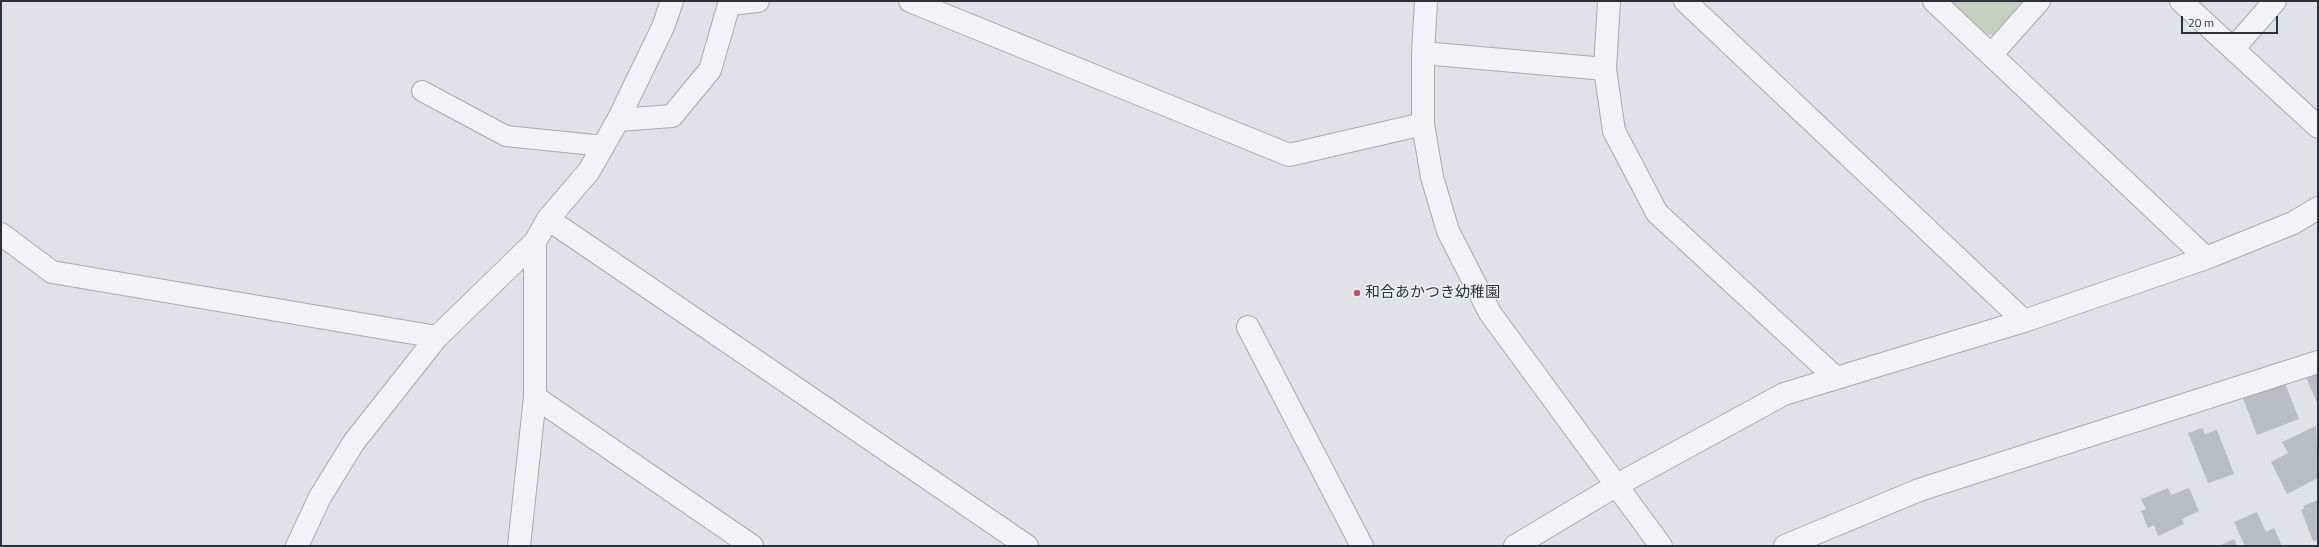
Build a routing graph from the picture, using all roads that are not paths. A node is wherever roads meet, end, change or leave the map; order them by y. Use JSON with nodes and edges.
{"nodes":[{"id":1,"x":672,"y":1,"type":"edge"},
{"id":2,"x":758,"y":1,"type":"edge"},
{"id":3,"x":910,"y":1,"type":"edge"},
{"id":4,"x":1426,"y":1,"type":"edge"},
{"id":5,"x":1609,"y":1,"type":"edge"},
{"id":6,"x":1685,"y":1,"type":"edge"},
{"id":7,"x":1934,"y":1,"type":"edge"},
{"id":8,"x":2039,"y":1,"type":"edge"},
{"id":9,"x":2181,"y":1,"type":"edge"},
{"id":10,"x":2275,"y":1,"type":"edge"},
{"id":11,"x":730,"y":2,"type":"edge"},
{"id":12,"x":2233,"y":49,"type":"junction"},
{"id":13,"x":1423,"y":53,"type":"junction"},
{"id":14,"x":1991,"y":55,"type":"junction"},
{"id":15,"x":1605,"y":69,"type":"junction"},
{"id":16,"x":422,"y":91,"type":"dead end"},
{"id":17,"x":618,"y":120,"type":"junction"},
{"id":18,"x":1424,"y":124,"type":"junction"},
{"id":19,"x":2318,"y":127,"type":"edge"},
{"id":20,"x":604,"y":146,"type":"junction"},
{"id":21,"x":2318,"y":208,"type":"edge"},
{"id":22,"x":548,"y":219,"type":"junction"},
{"id":23,"x":1,"y":234,"type":"edge"},
{"id":24,"x":535,"y":242,"type":"junction"},
{"id":25,"x":2206,"y":258,"type":"junction"},
{"id":26,"x":2024,"y":322,"type":"junction"},
{"id":27,"x":1248,"y":327,"type":"dead end"},
{"id":28,"x":437,"y":337,"type":"junction"},
{"id":29,"x":2318,"y":362,"type":"edge"},
{"id":30,"x":1836,"y":378,"type":"junction"},
{"id":31,"x":535,"y":397,"type":"junction"},
{"id":32,"x":1617,"y":485,"type":"junction"},
{"id":33,"x":297,"y":546,"type":"edge"},
{"id":34,"x":519,"y":546,"type":"edge"},
{"id":35,"x":752,"y":546,"type":"edge"},
{"id":36,"x":1027,"y":546,"type":"edge"},
{"id":37,"x":1362,"y":546,"type":"edge"},
{"id":38,"x":1515,"y":546,"type":"edge"},
{"id":39,"x":1662,"y":546,"type":"edge"},
{"id":40,"x":1785,"y":546,"type":"edge"}],
"edges":[{"from":1,"to":17,"type":"street"},
{"from":2,"to":11,"type":"street"},
{"from":3,"to":18,"type":"street"},
{"from":4,"to":13,"type":"street"},
{"from":5,"to":15,"type":"street"},
{"from":6,"to":26,"type":"street"},
{"from":7,"to":14,"type":"street"},
{"from":8,"to":14,"type":"street"},
{"from":9,"to":12,"type":"street"},
{"from":10,"to":12,"type":"street"},
{"from":11,"to":17,"type":"street"},
{"from":12,"to":19,"type":"street"},
{"from":13,"to":15,"type":"street"},
{"from":13,"to":18,"type":"street"},
{"from":14,"to":25,"type":"street"},
{"from":15,"to":30,"type":"street"},
{"from":16,"to":20,"type":"lane"},
{"from":17,"to":20,"type":"street"},
{"from":18,"to":32,"type":"street"},
{"from":20,"to":22,"type":"street"},
{"from":21,"to":25,"type":"street"},
{"from":22,"to":24,"type":"street"},
{"from":22,"to":36,"type":"street"},
{"from":23,"to":28,"type":"street"},
{"from":24,"to":28,"type":"street"},
{"from":24,"to":31,"type":"street"},
{"from":25,"to":26,"type":"street"},
{"from":26,"to":30,"type":"street"},
{"from":27,"to":37,"type":"street"},
{"from":28,"to":33,"type":"street"},
{"from":29,"to":40,"type":"street"},
{"from":30,"to":32,"type":"street"},
{"from":31,"to":34,"type":"street"},
{"from":31,"to":35,"type":"street"},
{"from":32,"to":38,"type":"street"},
{"from":32,"to":39,"type":"street"}]}
